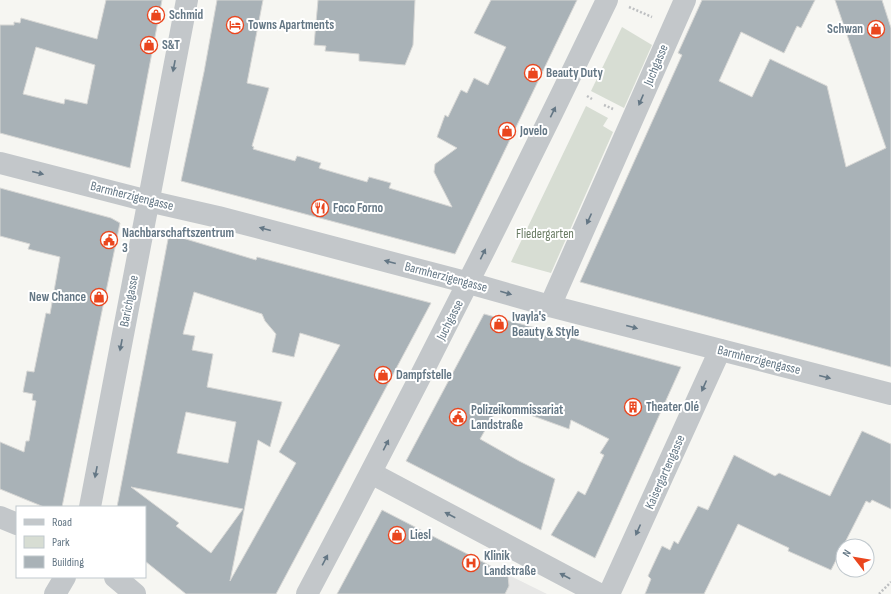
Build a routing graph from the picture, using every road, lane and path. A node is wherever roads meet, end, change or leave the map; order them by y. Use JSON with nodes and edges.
{"nodes":[{"id":1,"x":186,"y":0,"type":"edge"},
{"id":2,"x":607,"y":0,"type":"edge"},
{"id":3,"x":685,"y":0,"type":"edge"},
{"id":4,"x":628,"y":6,"type":"dead end"},
{"id":5,"x":656,"y":19,"type":"dead end"},
{"id":6,"x":586,"y":96,"type":"dead end"},
{"id":7,"x":592,"y":99,"type":"dead end"},
{"id":8,"x":0,"y":163,"type":"edge"},
{"id":9,"x":148,"y":201,"type":"junction"},
{"id":10,"x":469,"y":283,"type":"junction"},
{"id":11,"x":550,"y":306,"type":"junction"},
{"id":12,"x":720,"y":350,"type":"junction"},
{"id":13,"x":891,"y":394,"type":"edge"},
{"id":14,"x":371,"y":473,"type":"junction"},
{"id":15,"x":90,"y":506,"type":"edge"},
{"id":16,"x":0,"y":517,"type":"edge"},
{"id":17,"x":16,"y":524,"type":"edge"},
{"id":18,"x":64,"y":578,"type":"edge"},
{"id":19,"x":116,"y":578,"type":"edge"},
{"id":20,"x":891,"y":582,"type":"edge"},
{"id":21,"x":55,"y":594,"type":"edge"},
{"id":22,"x":135,"y":594,"type":"edge"},
{"id":23,"x":307,"y":594,"type":"edge"},
{"id":24,"x":599,"y":594,"type":"edge"},
{"id":25,"x":609,"y":594,"type":"edge"},
{"id":26,"x":879,"y":594,"type":"edge"}],
"edges":[{"from":1,"to":9,"type":"street","name":"Barichgasse","one_way":true},
{"from":10,"to":2,"type":"street","name":"Juchgasse","one_way":true},
{"from":3,"to":11,"type":"street","name":"Juchgasse","one_way":true},
{"from":4,"to":5,"type":"path"},
{"from":6,"to":7,"type":"path"},
{"from":8,"to":9,"type":"street","name":"Barmherzigengasse","one_way":true},
{"from":10,"to":9,"type":"street","name":"Barmherzigengasse","one_way":true},
{"from":9,"to":15,"type":"street","name":"Barichgasse","one_way":true},
{"from":10,"to":11,"type":"street","name":"Barmherzigengasse","one_way":true},
{"from":14,"to":10,"type":"street","name":"Juchgasse","one_way":true},
{"from":11,"to":12,"type":"street","name":"Barmherzigengasse","one_way":true},
{"from":12,"to":13,"type":"street","name":"Barmherzigengasse","one_way":true},
{"from":12,"to":25,"type":"street","name":"Kaisergartengasse","one_way":true},
{"from":23,"to":14,"type":"street","name":"Juchgasse","one_way":true},
{"from":24,"to":14,"type":"street","one_way":true},
{"from":16,"to":17,"type":"street"},
{"from":18,"to":21,"type":"street"},
{"from":19,"to":22,"type":"street"},
{"from":20,"to":26,"type":"path"}]}
